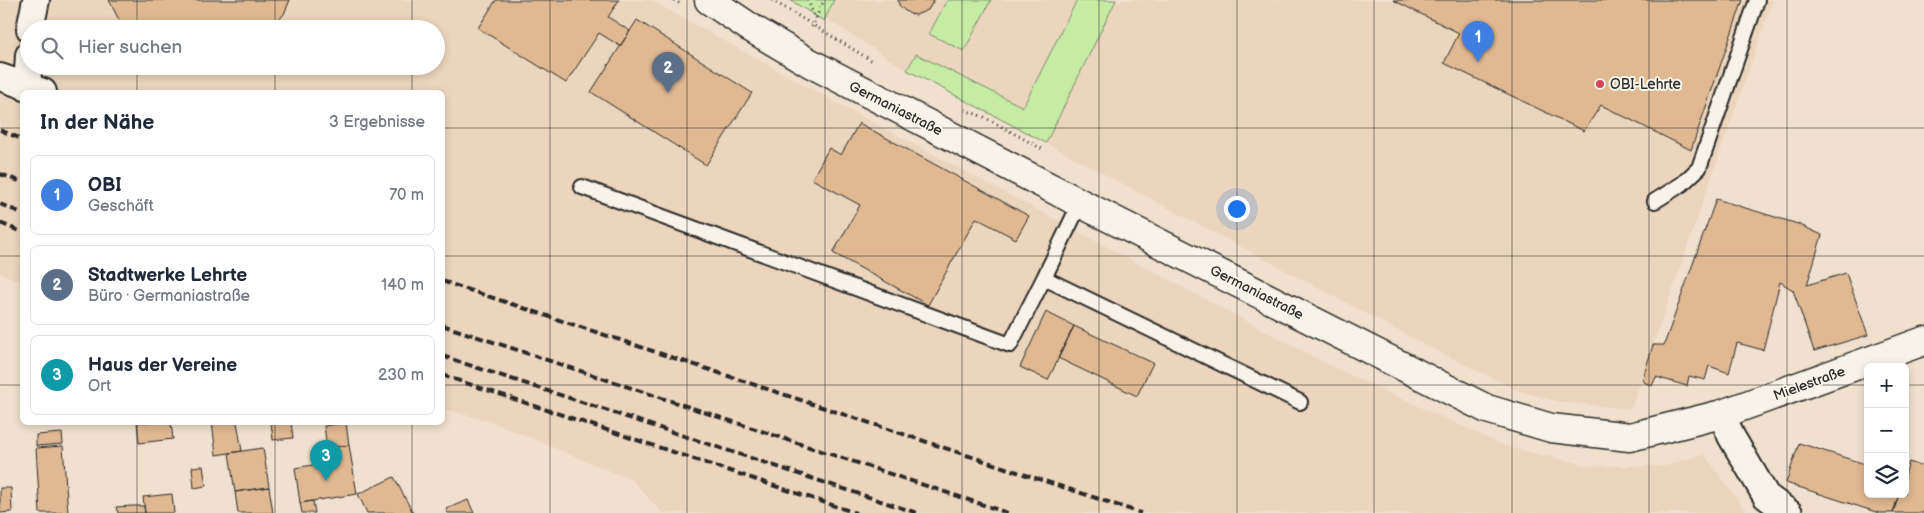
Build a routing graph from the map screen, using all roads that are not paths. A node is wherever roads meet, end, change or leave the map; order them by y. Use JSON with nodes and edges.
{"nodes":[{"id":1,"x":36,"y":0,"type":"edge"},
{"id":2,"x":710,"y":0,"type":"edge"},
{"id":3,"x":1757,"y":0,"type":"edge"},
{"id":4,"x":32,"y":20,"type":"edge"},
{"id":5,"x":32,"y":75,"type":"edge"},
{"id":6,"x":0,"y":76,"type":"edge"},
{"id":7,"x":35,"y":90,"type":"edge"},
{"id":8,"x":582,"y":187,"type":"dead end"},
{"id":9,"x":1655,"y":201,"type":"dead end"},
{"id":10,"x":1080,"y":203,"type":"junction"},
{"id":11,"x":1044,"y":278,"type":"junction"},
{"id":12,"x":1924,"y":341,"type":"edge"},
{"id":13,"x":1300,"y":402,"type":"dead end"},
{"id":14,"x":1722,"y":414,"type":"junction"},
{"id":15,"x":1789,"y":513,"type":"edge"}],
"edges":[{"from":1,"to":4,"type":"street"},
{"from":2,"to":10,"type":"street","name":"Germaniastraße"},
{"from":3,"to":9,"type":"lane"},
{"from":5,"to":7,"type":"street"},
{"from":6,"to":7,"type":"street"},
{"from":8,"to":11,"type":"lane"},
{"from":10,"to":11,"type":"lane"},
{"from":10,"to":14,"type":"street","name":"Germaniastraße"},
{"from":11,"to":13,"type":"lane"},
{"from":12,"to":14,"type":"street","name":"Mielestraße"},
{"from":14,"to":15,"type":"street"}]}
